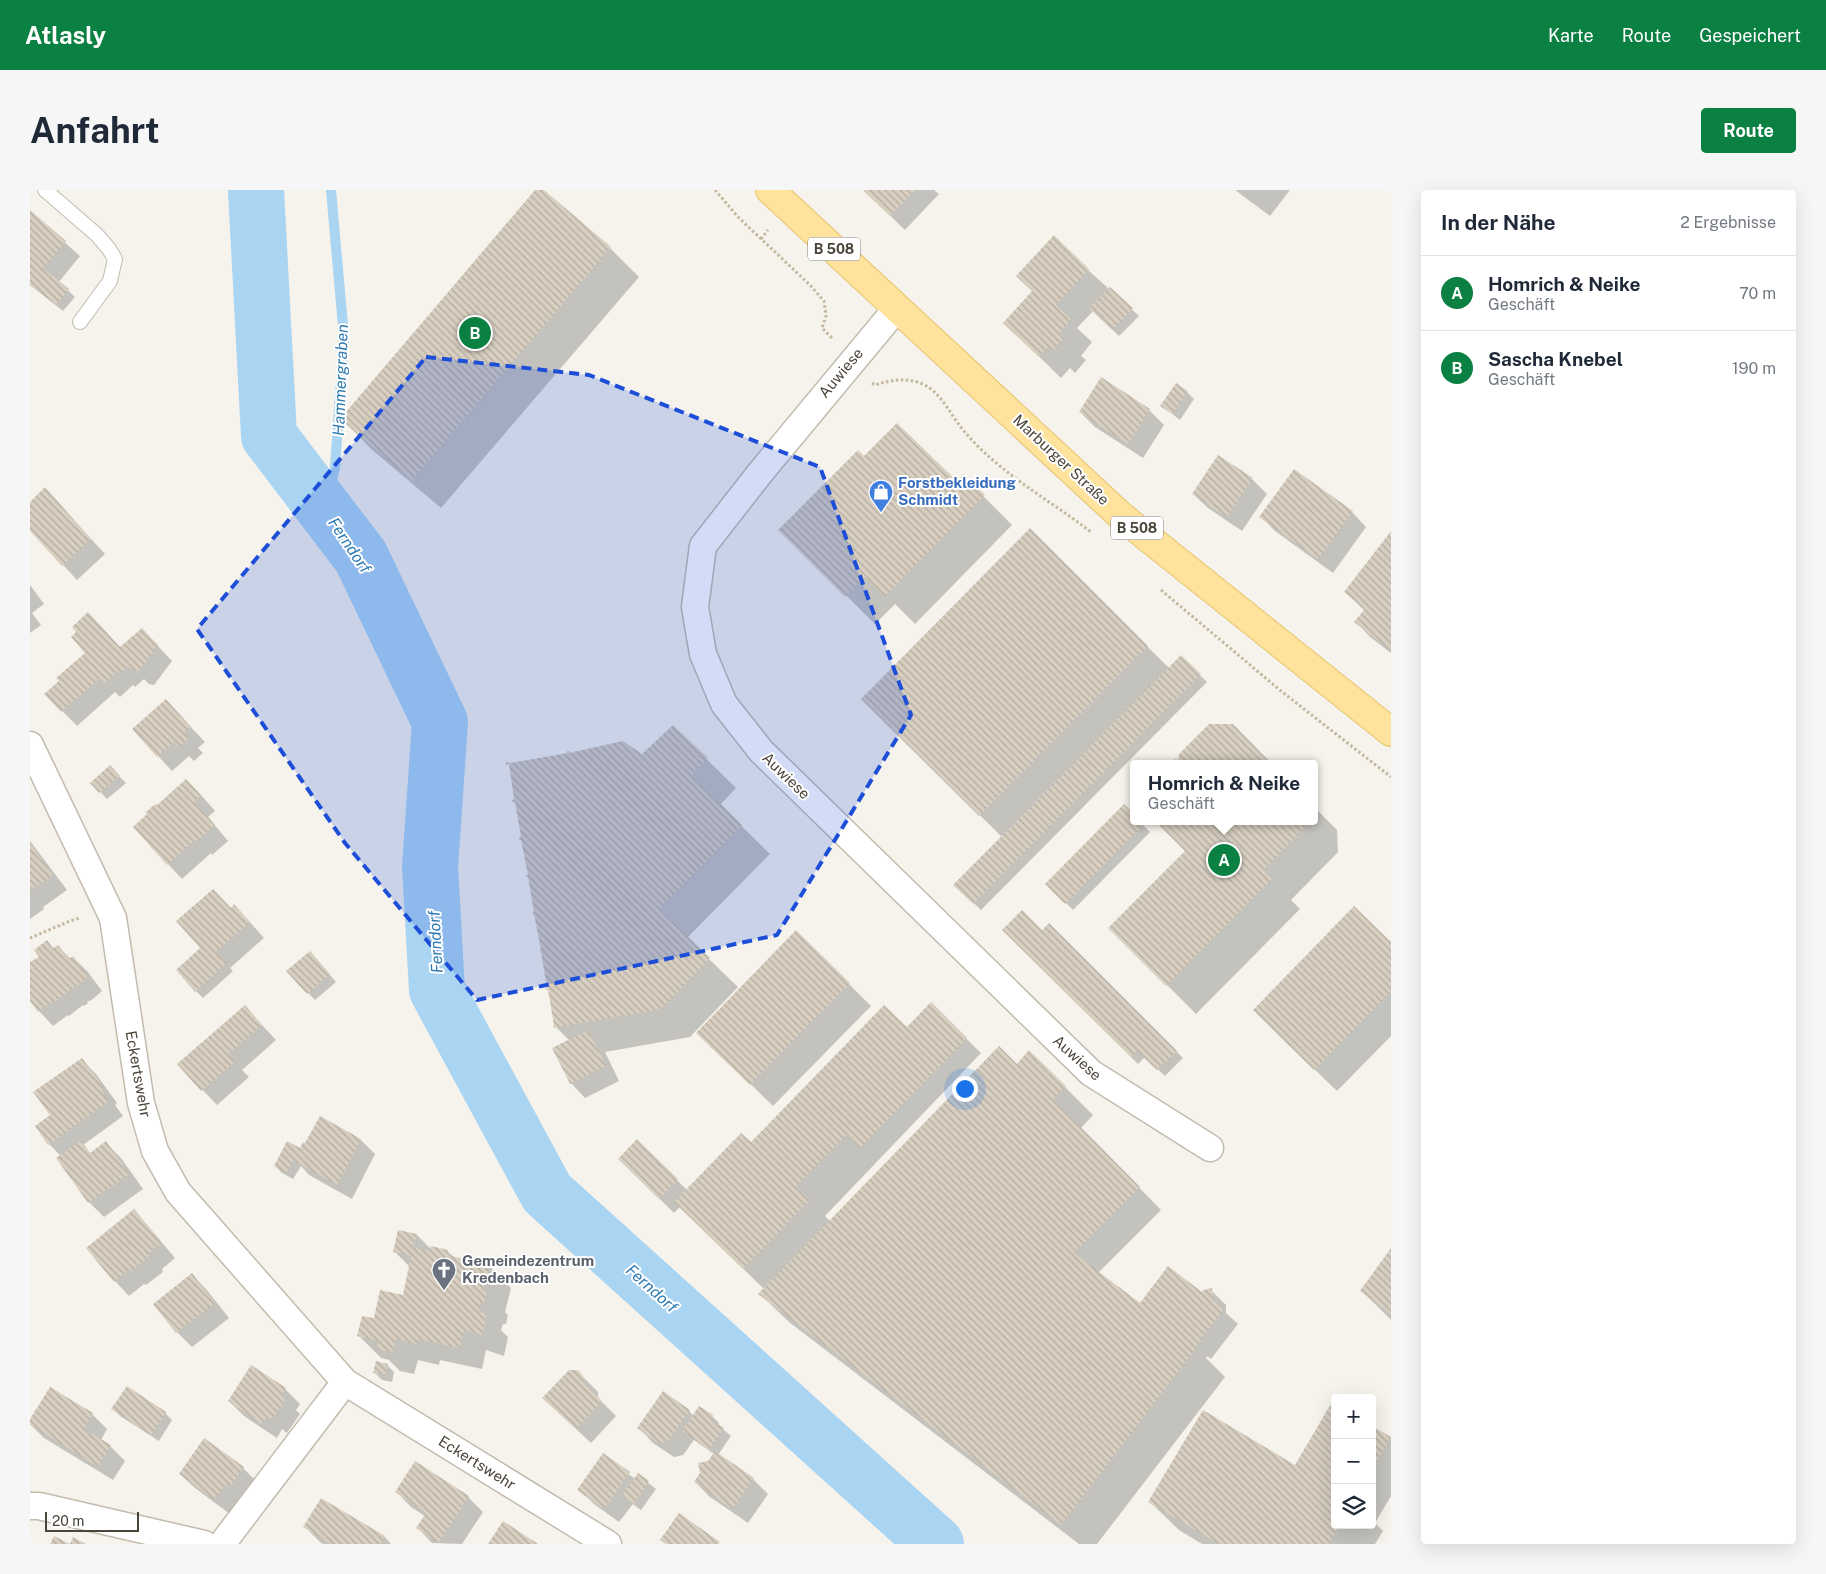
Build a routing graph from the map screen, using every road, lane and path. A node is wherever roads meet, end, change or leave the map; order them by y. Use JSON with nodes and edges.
{"nodes":[{"id":1,"x":46,"y":190,"type":"edge"},
{"id":2,"x":715,"y":190,"type":"edge"},
{"id":3,"x":770,"y":190,"type":"edge"},
{"id":4,"x":897,"y":308,"type":"junction"},
{"id":5,"x":80,"y":322,"type":"dead end"},
{"id":6,"x":853,"y":359,"type":"junction"},
{"id":7,"x":1096,"y":536,"type":"dead end"},
{"id":8,"x":1155,"y":584,"type":"dead end"},
{"id":9,"x":1391,"y":732,"type":"edge"},
{"id":10,"x":30,"y":746,"type":"edge"},
{"id":11,"x":1391,"y":778,"type":"edge"},
{"id":12,"x":113,"y":918,"type":"junction"},
{"id":13,"x":30,"y":938,"type":"edge"},
{"id":14,"x":1210,"y":1148,"type":"dead end"},
{"id":15,"x":345,"y":1382,"type":"junction"},
{"id":16,"x":30,"y":1506,"type":"edge"},
{"id":17,"x":204,"y":1544,"type":"edge"},
{"id":18,"x":222,"y":1544,"type":"edge"},
{"id":19,"x":608,"y":1544,"type":"edge"}],
"edges":[{"from":1,"to":5,"type":"lane"},
{"from":2,"to":6,"type":"path"},
{"from":3,"to":4,"type":"main road","name":"Marburger Straße","number":"B 508"},
{"from":4,"to":6,"type":"street","name":"Auwiese"},
{"from":4,"to":9,"type":"main road","name":"Marburger Straße","number":"B 508"},
{"from":6,"to":7,"type":"path"},
{"from":6,"to":14,"type":"street","name":"Auwiese"},
{"from":8,"to":11,"type":"path"},
{"from":10,"to":12,"type":"street","name":"Eckertswehr"},
{"from":12,"to":13,"type":"path"},
{"from":12,"to":15,"type":"street","name":"Eckertswehr"},
{"from":15,"to":18,"type":"street"},
{"from":15,"to":19,"type":"street","name":"Eckertswehr"},
{"from":16,"to":17,"type":"street"}]}
